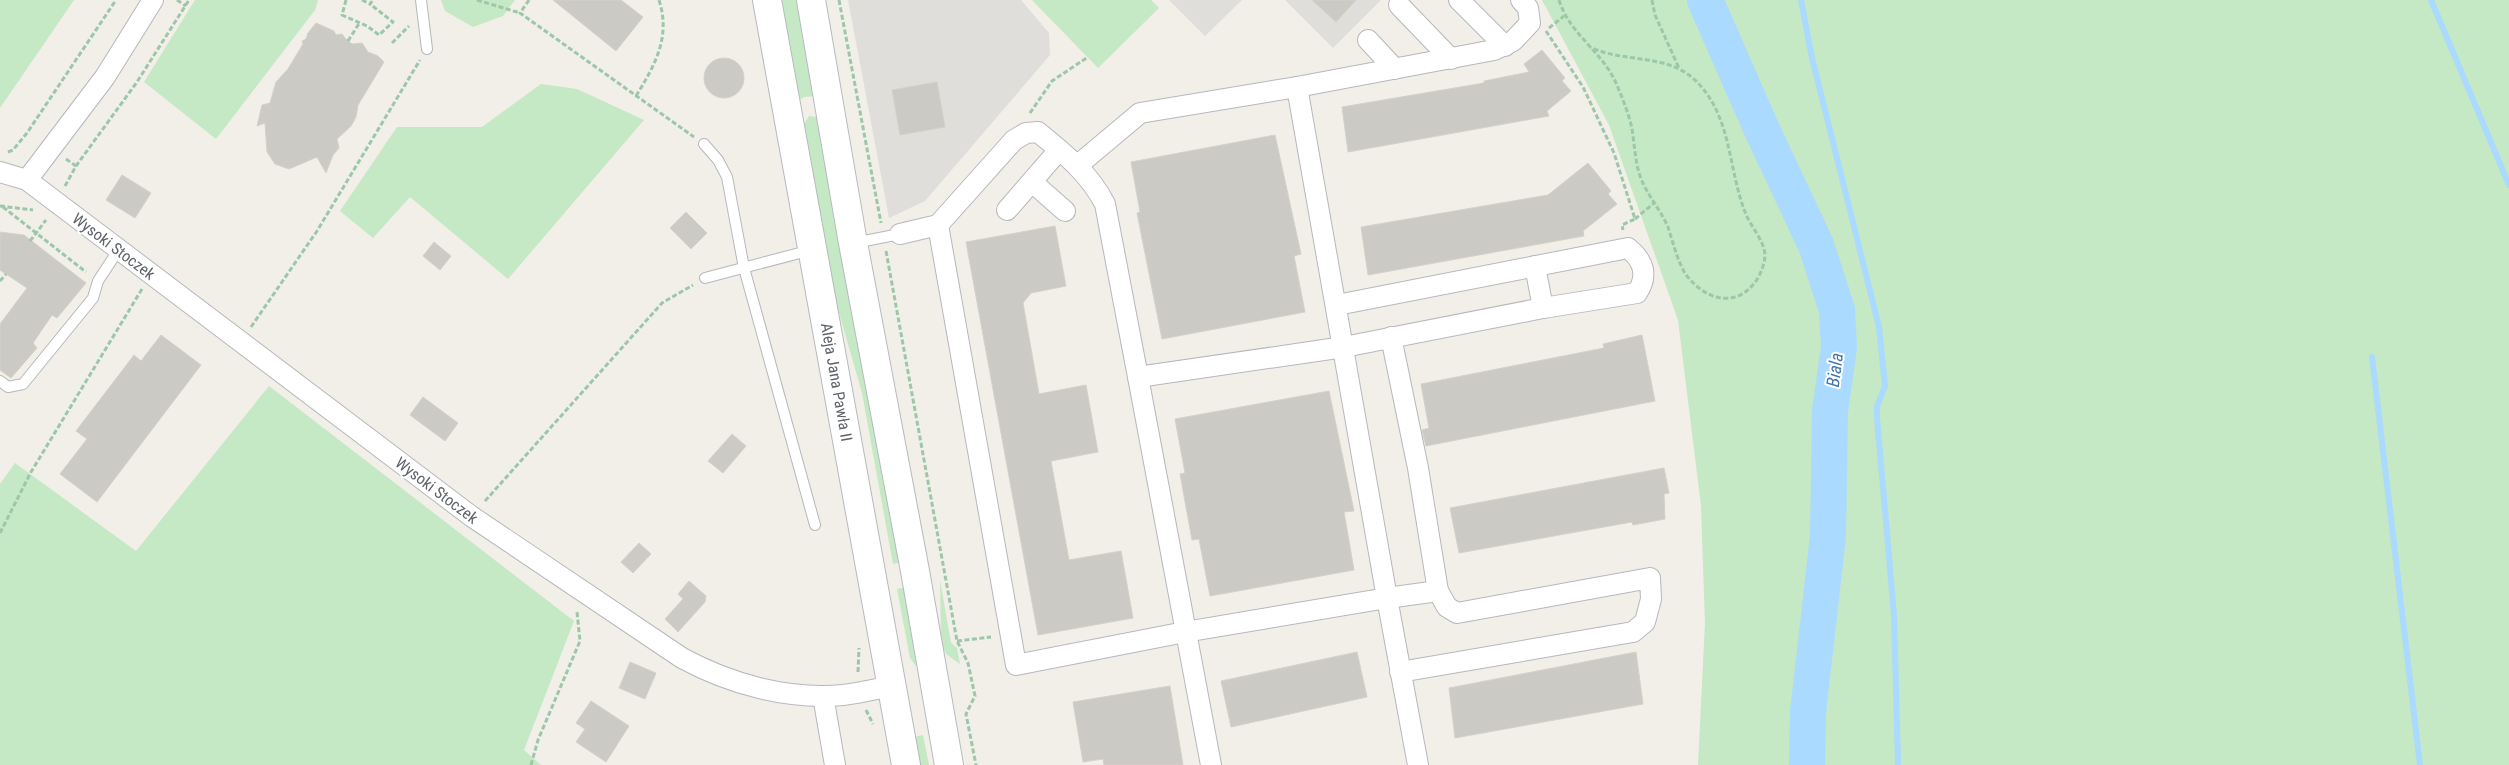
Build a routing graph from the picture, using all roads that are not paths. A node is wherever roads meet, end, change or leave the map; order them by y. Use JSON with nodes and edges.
{"nodes":[{"id":1,"x":153,"y":0,"type":"edge"},
{"id":2,"x":421,"y":0,"type":"edge"},
{"id":3,"x":767,"y":0,"type":"edge"},
{"id":4,"x":811,"y":0,"type":"edge"},
{"id":5,"x":1459,"y":0,"type":"edge"},
{"id":6,"x":1399,"y":5,"type":"dead end"},
{"id":7,"x":1525,"y":8,"type":"edge"},
{"id":8,"x":1368,"y":40,"type":"dead end"},
{"id":9,"x":1505,"y":46,"type":"junction"},
{"id":10,"x":427,"y":49,"type":"road end"},
{"id":11,"x":1451,"y":59,"type":"junction"},
{"id":12,"x":1395,"y":69,"type":"junction"},
{"id":13,"x":1297,"y":87,"type":"junction"},
{"id":14,"x":704,"y":144,"type":"road end"},
{"id":15,"x":1059,"y":150,"type":"junction"},
{"id":16,"x":1078,"y":165,"type":"junction"},
{"id":17,"x":0,"y":172,"type":"edge"},
{"id":18,"x":27,"y":180,"type":"junction"},
{"id":19,"x":1032,"y":182,"type":"junction"},
{"id":20,"x":1007,"y":210,"type":"dead end"},
{"id":21,"x":1064,"y":211,"type":"dead end"},
{"id":22,"x":938,"y":225,"type":"junction"},
{"id":23,"x":892,"y":235,"type":"joint"},
{"id":24,"x":853,"y":244,"type":"junction"},
{"id":25,"x":119,"y":249,"type":"junction"},
{"id":26,"x":812,"y":250,"type":"junction"},
{"id":27,"x":1535,"y":266,"type":"junction"},
{"id":28,"x":744,"y":268,"type":"junction"},
{"id":29,"x":705,"y":278,"type":"road end"},
{"id":30,"x":1337,"y":305,"type":"junction"},
{"id":31,"x":1543,"y":308,"type":"junction"},
{"id":32,"x":1391,"y":337,"type":"junction"},
{"id":33,"x":1344,"y":347,"type":"junction"},
{"id":34,"x":1138,"y":378,"type":"junction"},
{"id":35,"x":0,"y":381,"type":"edge"},
{"id":36,"x":815,"y":525,"type":"dead end"},
{"id":37,"x":915,"y":571,"type":"junction"},
{"id":38,"x":873,"y":578,"type":"junction"},
{"id":39,"x":1438,"y":591,"type":"junction"},
{"id":40,"x":1387,"y":598,"type":"junction"},
{"id":41,"x":1185,"y":632,"type":"junction"},
{"id":42,"x":1400,"y":672,"type":"junction"},
{"id":43,"x":934,"y":682,"type":"junction"},
{"id":44,"x":892,"y":686,"type":"junction"},
{"id":45,"x":823,"y":696,"type":"junction"},
{"id":46,"x":835,"y":765,"type":"edge"},
{"id":47,"x":906,"y":765,"type":"edge"},
{"id":48,"x":949,"y":765,"type":"edge"},
{"id":49,"x":1211,"y":765,"type":"edge"},
{"id":50,"x":1418,"y":765,"type":"edge"}],
"edges":[{"from":1,"to":18,"type":"street"},
{"from":2,"to":10,"type":"lane"},
{"from":3,"to":26,"type":"main road","name":"Aleja Jana Pawła II"},
{"from":4,"to":24,"type":"main road"},
{"from":5,"to":9,"type":"street"},
{"from":6,"to":11,"type":"street"},
{"from":7,"to":9,"type":"street"},
{"from":8,"to":12,"type":"street"},
{"from":9,"to":11,"type":"street"},
{"from":11,"to":12,"type":"street"},
{"from":12,"to":13,"type":"street"},
{"from":13,"to":16,"type":"street"},
{"from":13,"to":30,"type":"street"},
{"from":14,"to":28,"type":"lane"},
{"from":15,"to":16,"type":"street"},
{"from":15,"to":19,"type":"street"},
{"from":15,"to":22,"type":"street"},
{"from":16,"to":34,"type":"street"},
{"from":17,"to":18,"type":"street"},
{"from":18,"to":25,"type":"street","name":"Wysoki Stoczek"},
{"from":19,"to":20,"type":"street"},
{"from":19,"to":21,"type":"street"},
{"from":22,"to":23,"type":"street"},
{"from":22,"to":41,"type":"street"},
{"from":23,"to":24,"type":"lane"},
{"from":24,"to":37,"type":"main road"},
{"from":25,"to":35,"type":"lane"},
{"from":25,"to":45,"type":"street","name":"Wysoki Stoczek"},
{"from":26,"to":28,"type":"lane"},
{"from":26,"to":38,"type":"main road","name":"Aleja Jana Pawła II"},
{"from":27,"to":30,"type":"street"},
{"from":27,"to":31,"type":"street"},
{"from":27,"to":31,"type":"street"},
{"from":28,"to":29,"type":"lane"},
{"from":28,"to":36,"type":"lane"},
{"from":30,"to":33,"type":"street"},
{"from":31,"to":32,"type":"street"},
{"from":32,"to":33,"type":"street"},
{"from":32,"to":39,"type":"street"},
{"from":33,"to":34,"type":"street"},
{"from":33,"to":40,"type":"street"},
{"from":34,"to":41,"type":"street"},
{"from":37,"to":38,"type":"main road"},
{"from":37,"to":43,"type":"main road"},
{"from":38,"to":44,"type":"main road","name":"Aleja Jana Pawła II"},
{"from":39,"to":40,"type":"street"},
{"from":39,"to":42,"type":"street"},
{"from":40,"to":41,"type":"street"},
{"from":40,"to":42,"type":"street"},
{"from":41,"to":49,"type":"street"},
{"from":42,"to":50,"type":"street"},
{"from":43,"to":44,"type":"main road"},
{"from":43,"to":48,"type":"main road"},
{"from":44,"to":45,"type":"street","name":"Wysoki Stoczek"},
{"from":44,"to":47,"type":"main road","name":"Aleja Jana Pawła II"},
{"from":45,"to":46,"type":"street"}]}
